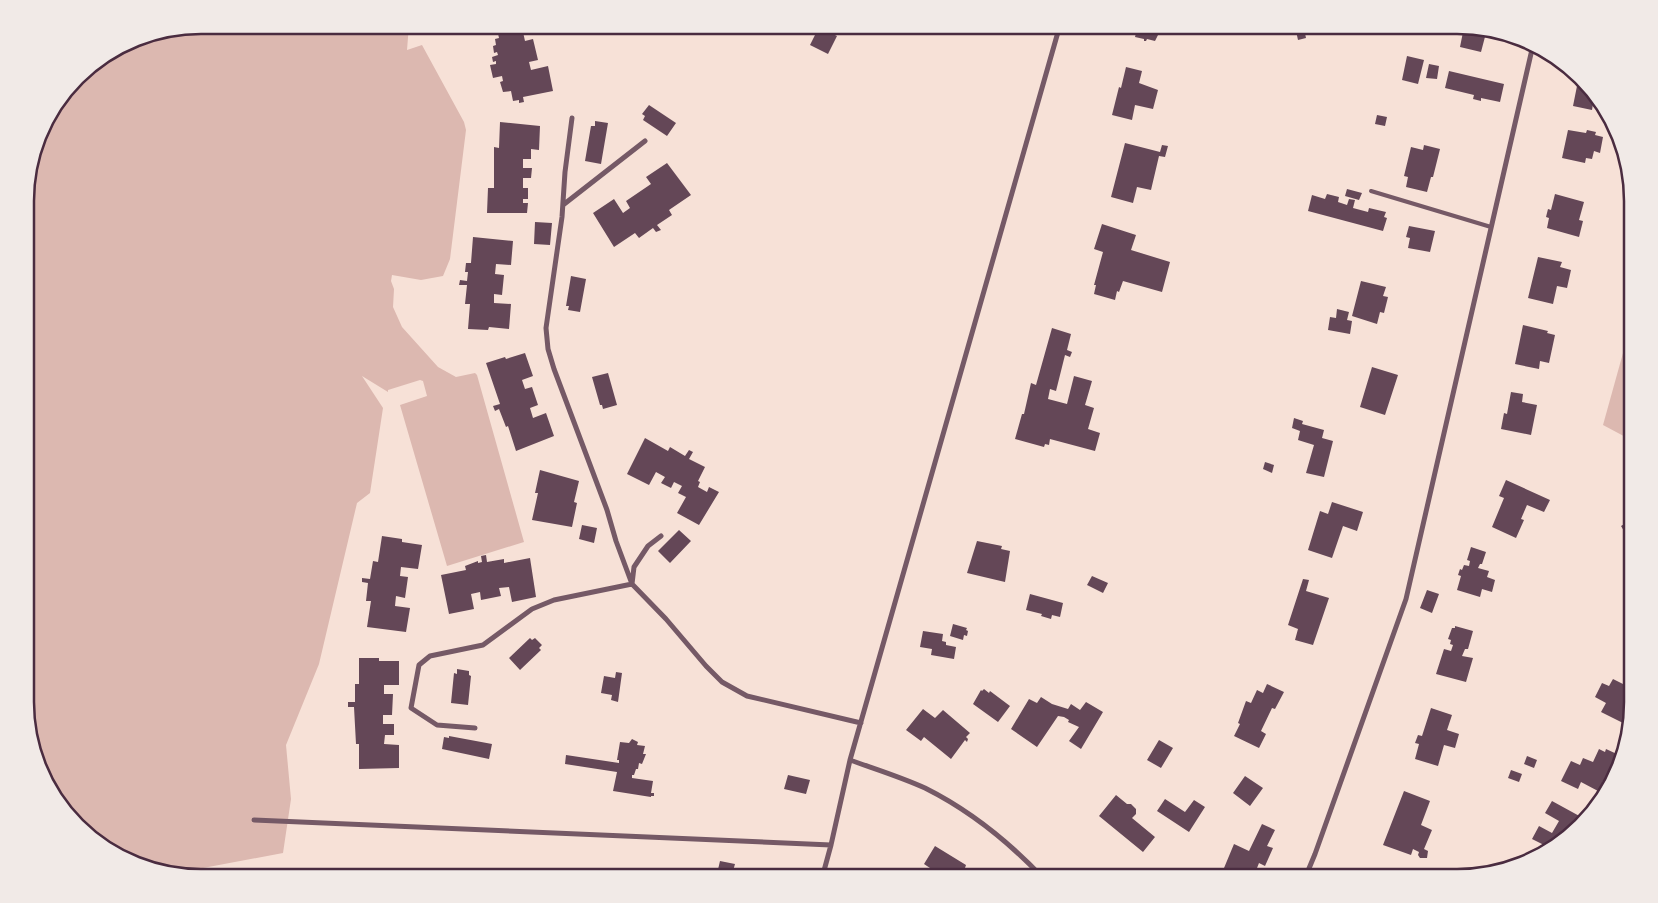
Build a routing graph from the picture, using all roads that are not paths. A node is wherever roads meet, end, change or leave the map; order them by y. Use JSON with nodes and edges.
{"nodes":[{"id":1,"x":1057,"y":34,"type":"edge"},
{"id":2,"x":1532,"y":51,"type":"edge"},
{"id":3,"x":572,"y":118,"type":"dead end"},
{"id":4,"x":645,"y":141,"type":"dead end"},
{"id":5,"x":1371,"y":191,"type":"dead end"},
{"id":6,"x":563,"y":205,"type":"junction"},
{"id":7,"x":1491,"y":227,"type":"junction"},
{"id":8,"x":661,"y":536,"type":"dead end"},
{"id":9,"x":632,"y":584,"type":"junction"},
{"id":10,"x":861,"y":723,"type":"junction"},
{"id":11,"x":475,"y":728,"type":"dead end"},
{"id":12,"x":850,"y":760,"type":"junction"},
{"id":13,"x":254,"y":820,"type":"dead end"},
{"id":14,"x":831,"y":846,"type":"junction"},
{"id":15,"x":825,"y":869,"type":"edge"},
{"id":16,"x":1035,"y":869,"type":"edge"},
{"id":17,"x":1309,"y":869,"type":"edge"}],
"edges":[{"from":1,"to":10,"type":"street"},
{"from":2,"to":7,"type":"street"},
{"from":3,"to":6,"type":"street"},
{"from":4,"to":6,"type":"street"},
{"from":5,"to":7,"type":"lane"},
{"from":6,"to":9,"type":"street"},
{"from":7,"to":17,"type":"street"},
{"from":8,"to":9,"type":"street"},
{"from":9,"to":10,"type":"street"},
{"from":9,"to":11,"type":"street"},
{"from":10,"to":12,"type":"street"},
{"from":12,"to":14,"type":"street"},
{"from":12,"to":16,"type":"street"},
{"from":13,"to":14,"type":"street"},
{"from":14,"to":15,"type":"street"}]}
